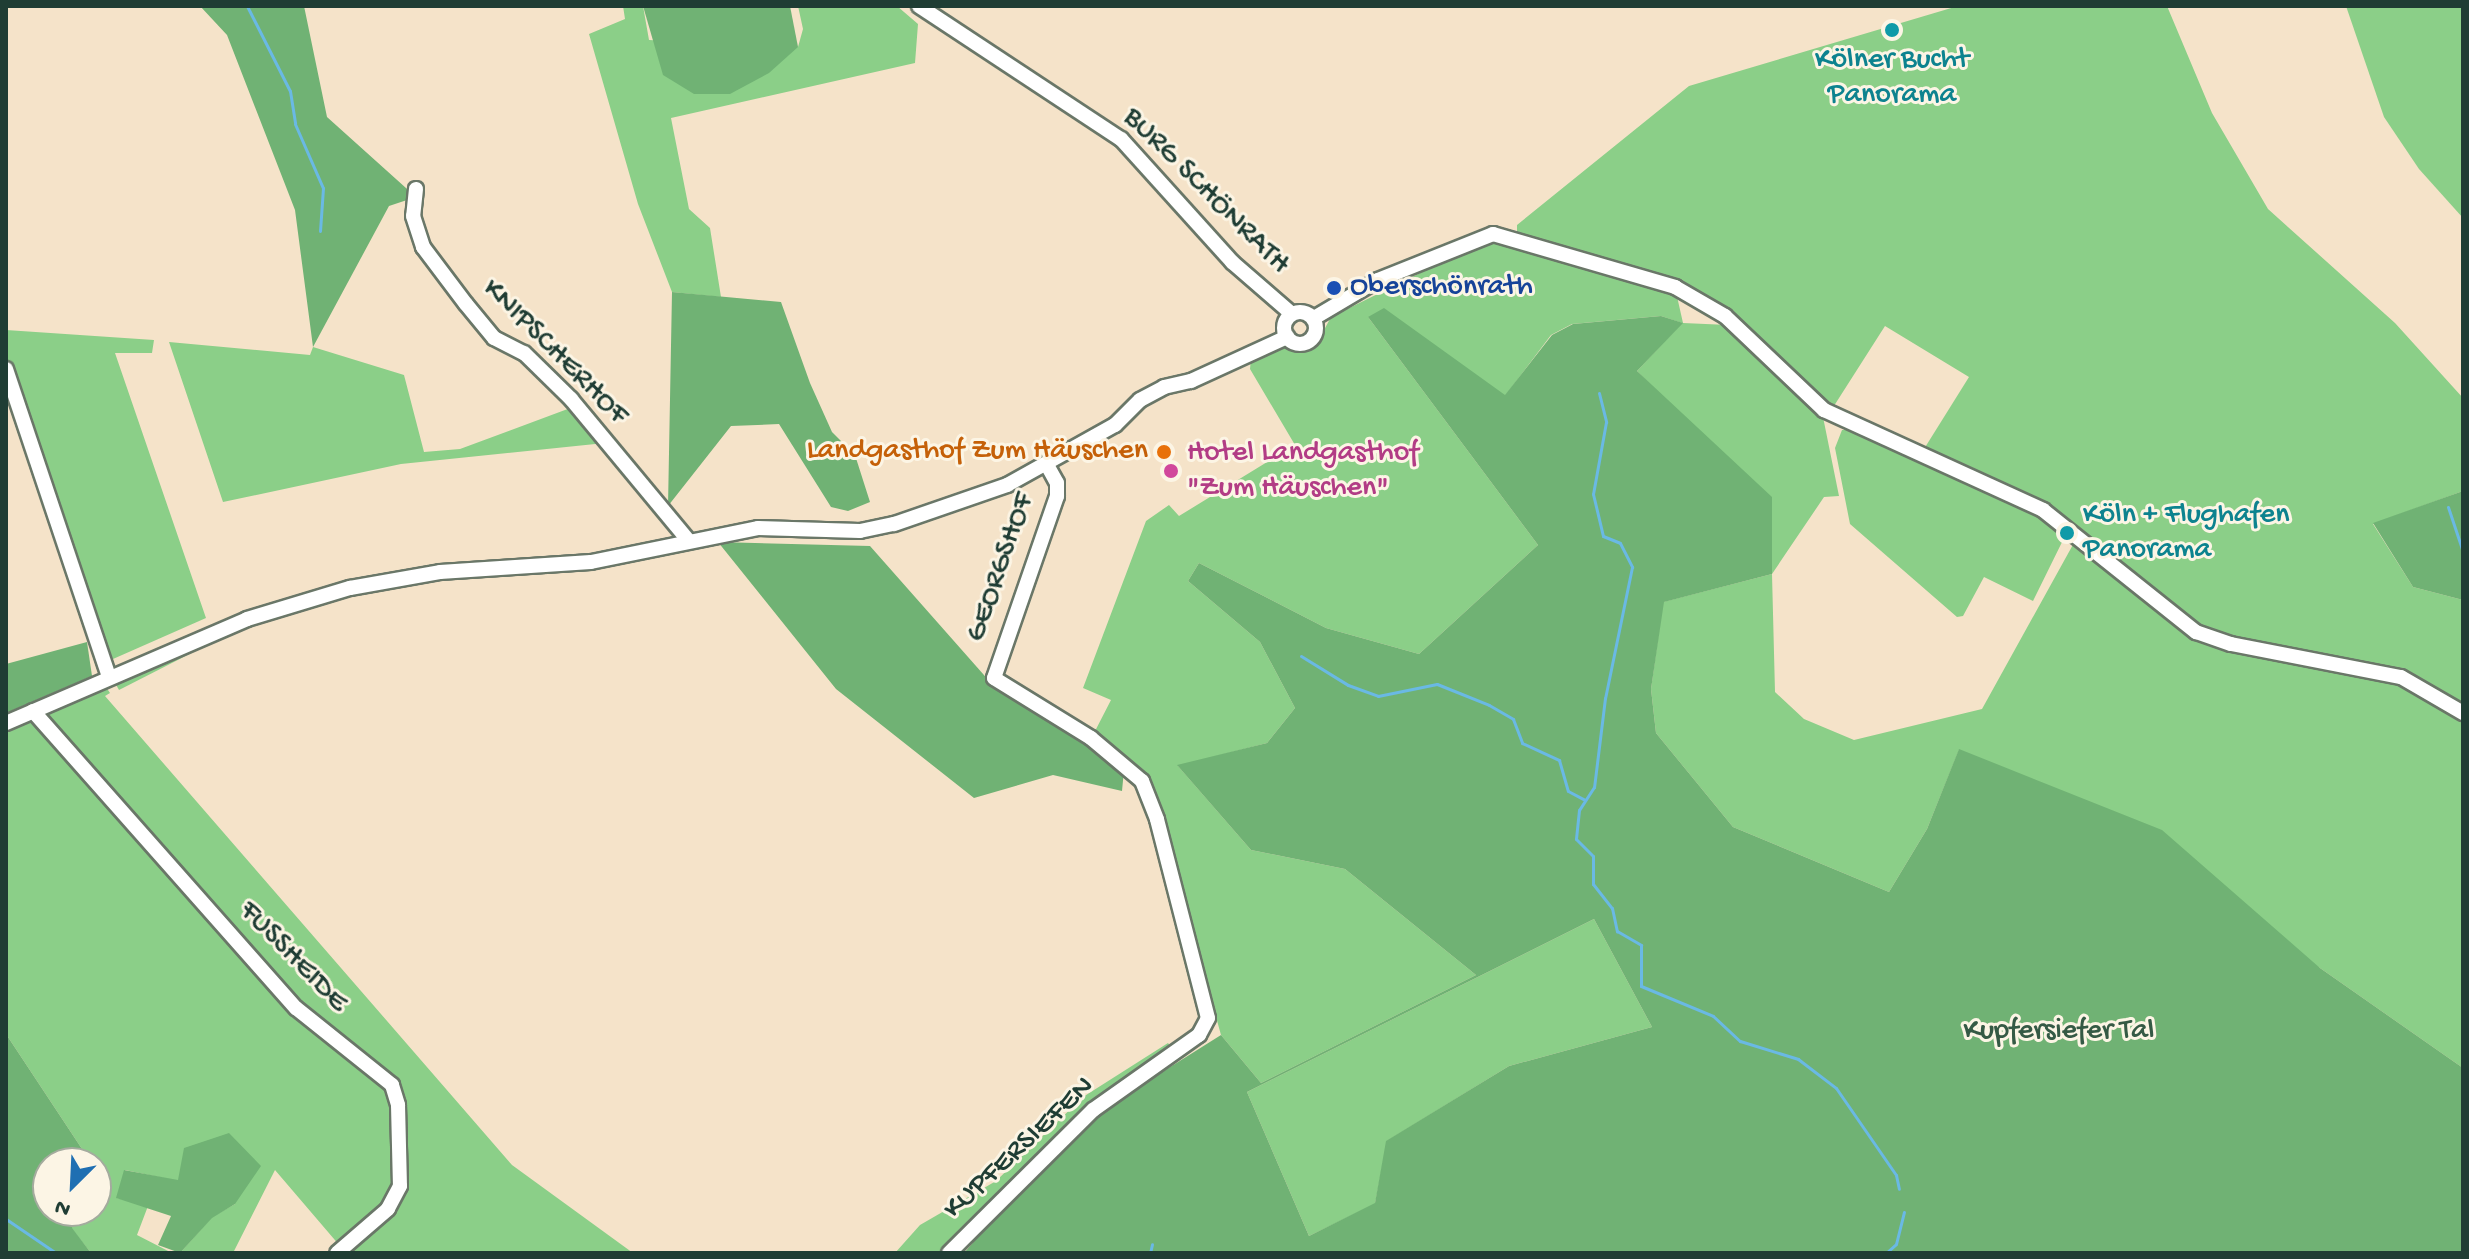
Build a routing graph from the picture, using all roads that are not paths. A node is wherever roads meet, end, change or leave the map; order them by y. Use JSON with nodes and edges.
{"nodes":[{"id":1,"x":919,"y":6,"type":"edge"},
{"id":2,"x":416,"y":189,"type":"dead end"},
{"id":3,"x":1292,"y":314,"type":"junction"},
{"id":4,"x":1314,"y":318,"type":"junction"},
{"id":5,"x":1287,"y":337,"type":"junction"},
{"id":6,"x":6,"y":369,"type":"edge"},
{"id":7,"x":1047,"y":465,"type":"junction"},
{"id":8,"x":688,"y":540,"type":"junction"},
{"id":9,"x":109,"y":677,"type":"junction"},
{"id":10,"x":33,"y":711,"type":"junction"},
{"id":11,"x":2463,"y":713,"type":"edge"},
{"id":12,"x":6,"y":723,"type":"edge"},
{"id":13,"x":1204,"y":1027,"type":"joint"},
{"id":14,"x":337,"y":1253,"type":"edge"},
{"id":15,"x":949,"y":1253,"type":"edge"}],
"edges":[{"from":1,"to":3,"type":"street","name":"BURG SCHÖNRATH"},
{"from":2,"to":8,"type":"street","name":"KNIPSCHERHOF"},
{"from":3,"to":4,"type":"street"},
{"from":3,"to":5,"type":"street"},
{"from":4,"to":5,"type":"street"},
{"from":4,"to":11,"type":"street"},
{"from":5,"to":7,"type":"street"},
{"from":6,"to":9,"type":"street"},
{"from":7,"to":8,"type":"street"},
{"from":7,"to":13,"type":"street","name":"GEORGSHOF"},
{"from":8,"to":9,"type":"street"},
{"from":9,"to":10,"type":"street"},
{"from":10,"to":12,"type":"street"},
{"from":10,"to":14,"type":"street","name":"FUSSHEIDE"},
{"from":13,"to":15,"type":"street","name":"KUPFERSIEFEN"}]}
